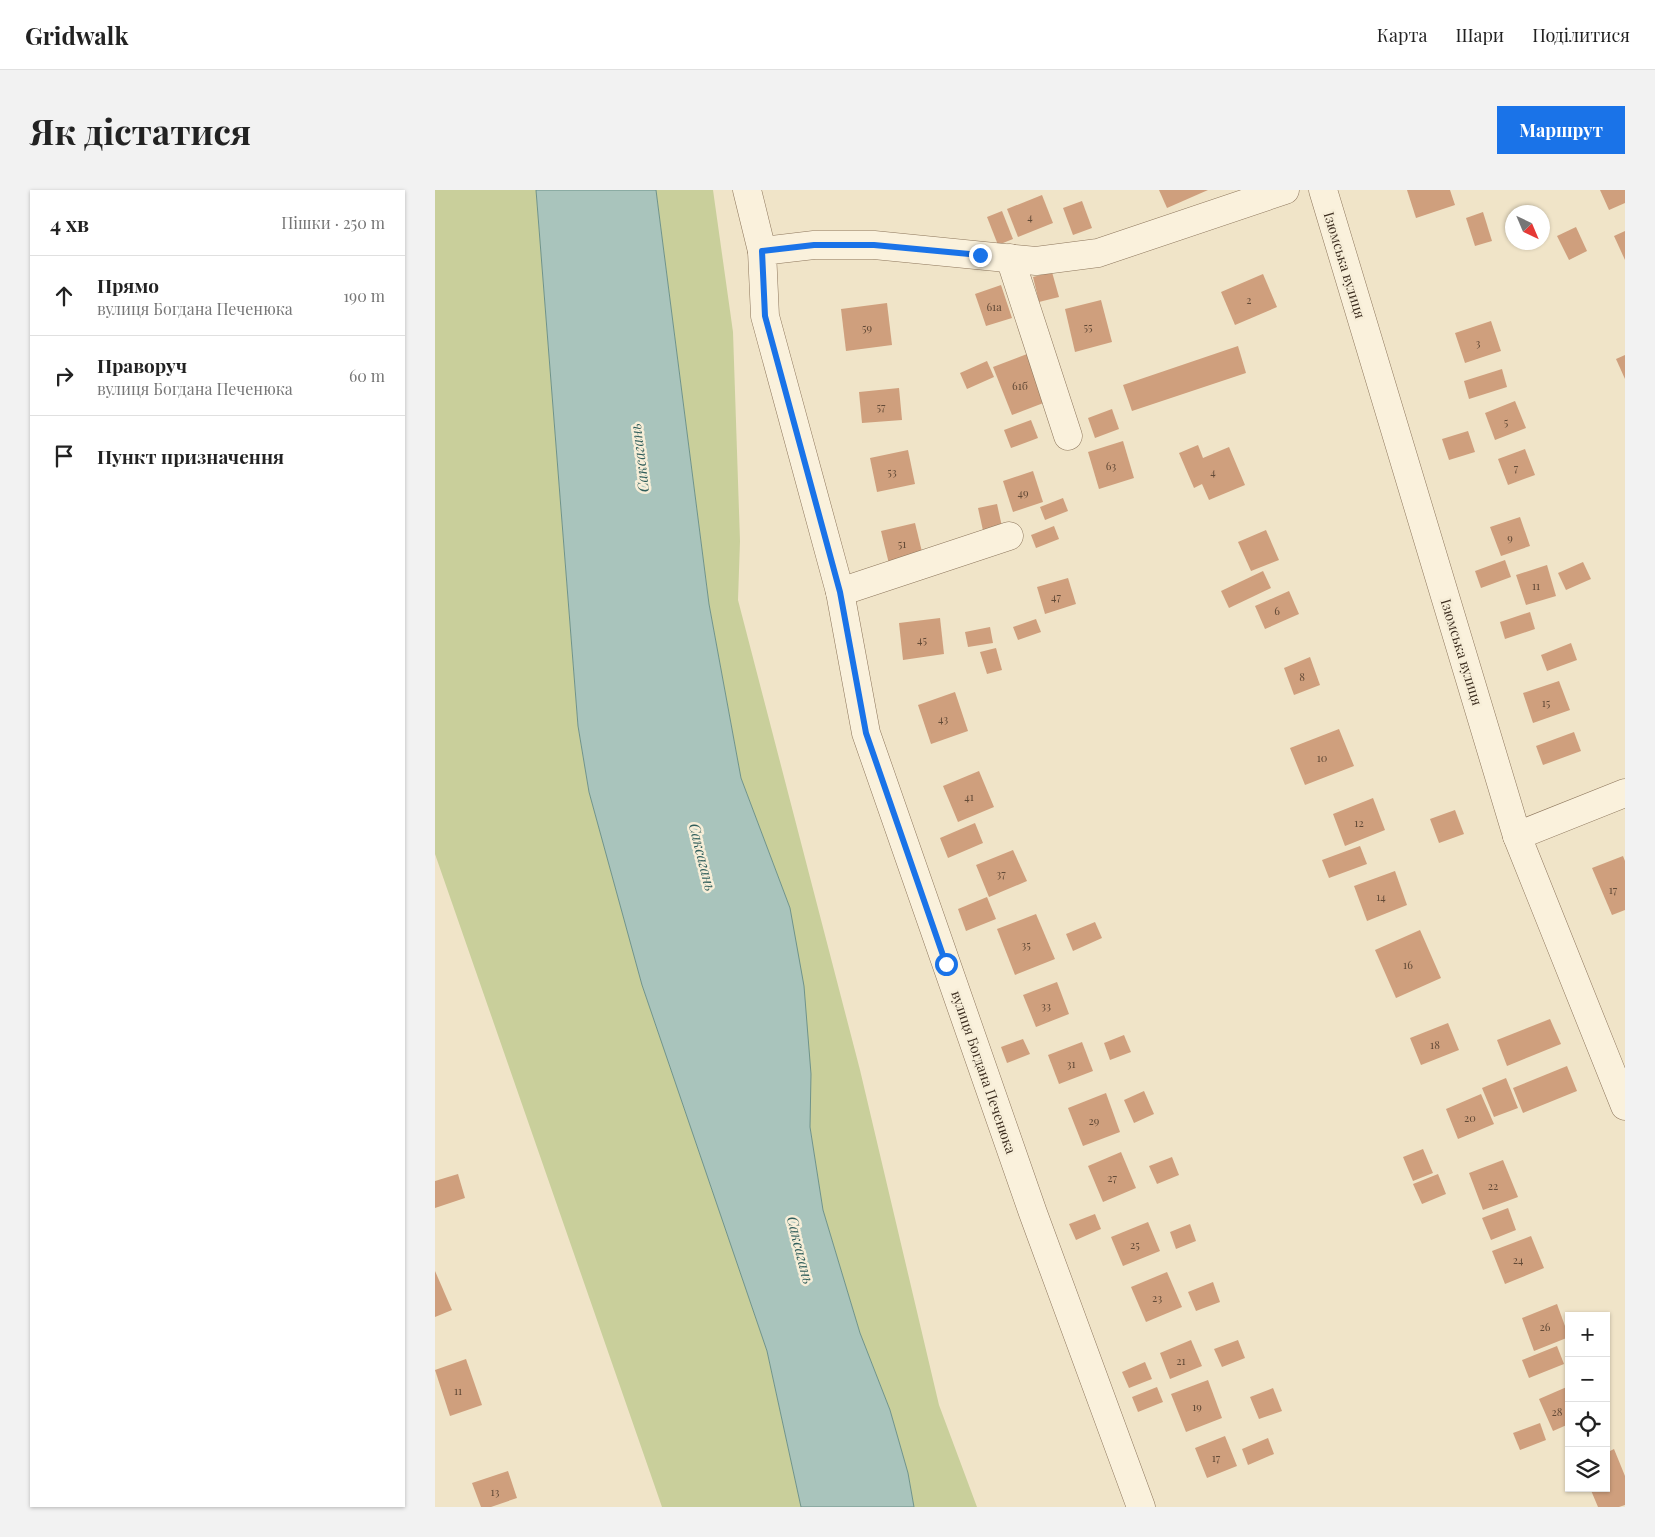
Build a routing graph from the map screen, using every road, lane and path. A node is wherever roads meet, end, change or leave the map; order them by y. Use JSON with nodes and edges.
{"nodes":[{"id":1,"x":747,"y":190,"type":"edge"},
{"id":2,"x":1285,"y":190,"type":"edge"},
{"id":3,"x":1323,"y":190,"type":"edge"},
{"id":4,"x":762,"y":251,"type":"junction"},
{"id":5,"x":1010,"y":258,"type":"junction"},
{"id":6,"x":1069,"y":436,"type":"dead end"},
{"id":7,"x":1009,"y":536,"type":"dead end"},
{"id":8,"x":840,"y":592,"type":"junction"},
{"id":9,"x":1625,"y":793,"type":"edge"},
{"id":10,"x":1517,"y":836,"type":"junction"},
{"id":11,"x":1625,"y":1106,"type":"edge"},
{"id":12,"x":1141,"y":1507,"type":"edge"}],
"edges":[{"from":1,"to":4,"type":"street","name":"вулиця Богдана Печенюка"},
{"from":2,"to":5,"type":"street"},
{"from":3,"to":10,"type":"street","name":"Ізюмська вулиця"},
{"from":4,"to":5,"type":"street"},
{"from":4,"to":8,"type":"street","name":"вулиця Богдана Печенюка"},
{"from":5,"to":6,"type":"street"},
{"from":7,"to":8,"type":"street"},
{"from":8,"to":12,"type":"street","name":"вулиця Богдана Печенюка"},
{"from":9,"to":10,"type":"street"},
{"from":10,"to":11,"type":"street","name":"Ізюмська вулиця"}]}
